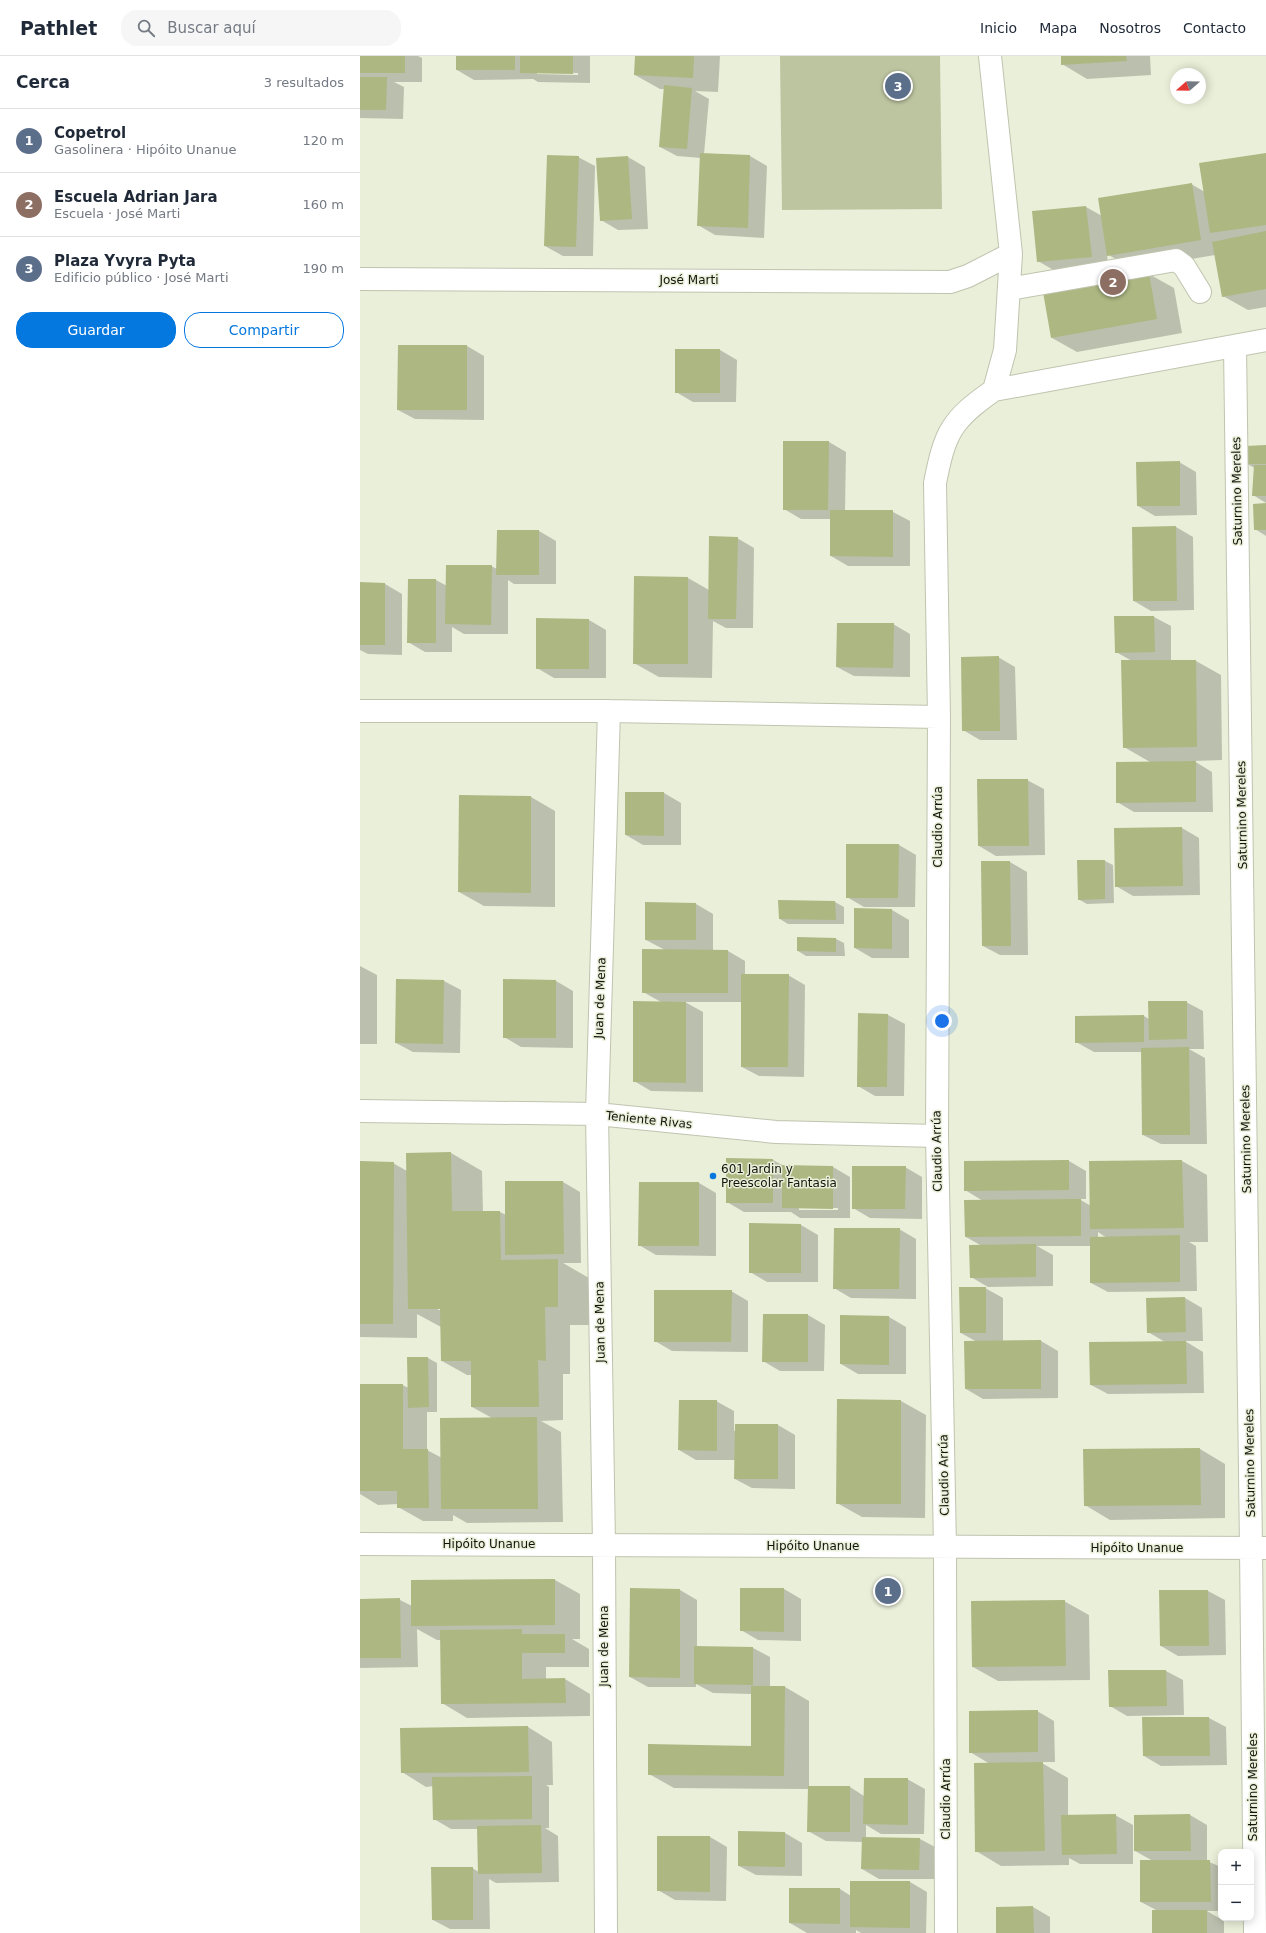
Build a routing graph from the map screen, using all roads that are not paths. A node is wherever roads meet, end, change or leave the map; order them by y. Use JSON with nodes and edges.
{"nodes":[{"id":1,"x":990,"y":56,"type":"edge"},
{"id":2,"x":1011,"y":254,"type":"junction"},
{"id":3,"x":360,"y":279,"type":"edge"},
{"id":4,"x":1009,"y":289,"type":"junction"},
{"id":5,"x":1200,"y":292,"type":"dead end"},
{"id":6,"x":1266,"y":340,"type":"edge"},
{"id":7,"x":1235,"y":346,"type":"junction"},
{"id":8,"x":994,"y":390,"type":"junction"},
{"id":9,"x":360,"y":711,"type":"edge"},
{"id":10,"x":609,"y":711,"type":"junction"},
{"id":11,"x":939,"y":717,"type":"junction"},
{"id":12,"x":360,"y":1111,"type":"edge"},
{"id":13,"x":597,"y":1114,"type":"junction"},
{"id":14,"x":937,"y":1136,"type":"junction"},
{"id":15,"x":360,"y":1544,"type":"edge"},
{"id":16,"x":604,"y":1545,"type":"junction"},
{"id":17,"x":946,"y":1547,"type":"junction"},
{"id":18,"x":1259,"y":1548,"type":"edge"},
{"id":19,"x":606,"y":1933,"type":"edge"},
{"id":20,"x":946,"y":1933,"type":"edge"},
{"id":21,"x":1254,"y":1933,"type":"edge"}],
"edges":[{"from":1,"to":2,"type":"street"},
{"from":2,"to":3,"type":"street","name":"José Marti"},
{"from":2,"to":4,"type":"street"},
{"from":4,"to":5,"type":"street"},
{"from":4,"to":8,"type":"street"},
{"from":6,"to":7,"type":"street"},
{"from":7,"to":8,"type":"street"},
{"from":7,"to":18,"type":"street","name":"Saturnino Mereles"},
{"from":8,"to":11,"type":"street","name":"Claudio Arrúa"},
{"from":9,"to":10,"type":"street"},
{"from":10,"to":11,"type":"street"},
{"from":10,"to":13,"type":"street","name":"Juan de Mena"},
{"from":11,"to":14,"type":"street","name":"Claudio Arrúa"},
{"from":12,"to":13,"type":"street","name":"Teniente Rivas"},
{"from":13,"to":14,"type":"street","name":"Teniente Rivas"},
{"from":13,"to":16,"type":"street","name":"Juan de Mena"},
{"from":14,"to":17,"type":"street","name":"Claudio Arrúa"},
{"from":15,"to":16,"type":"street","name":"Hipóito Unanue"},
{"from":16,"to":17,"type":"street","name":"Hipóito Unanue"},
{"from":16,"to":19,"type":"street","name":"Juan de Mena"},
{"from":17,"to":18,"type":"street","name":"Hipóito Unanue"},
{"from":17,"to":20,"type":"street","name":"Claudio Arrúa"},
{"from":18,"to":21,"type":"street","name":"Saturnino Mereles"}]}
